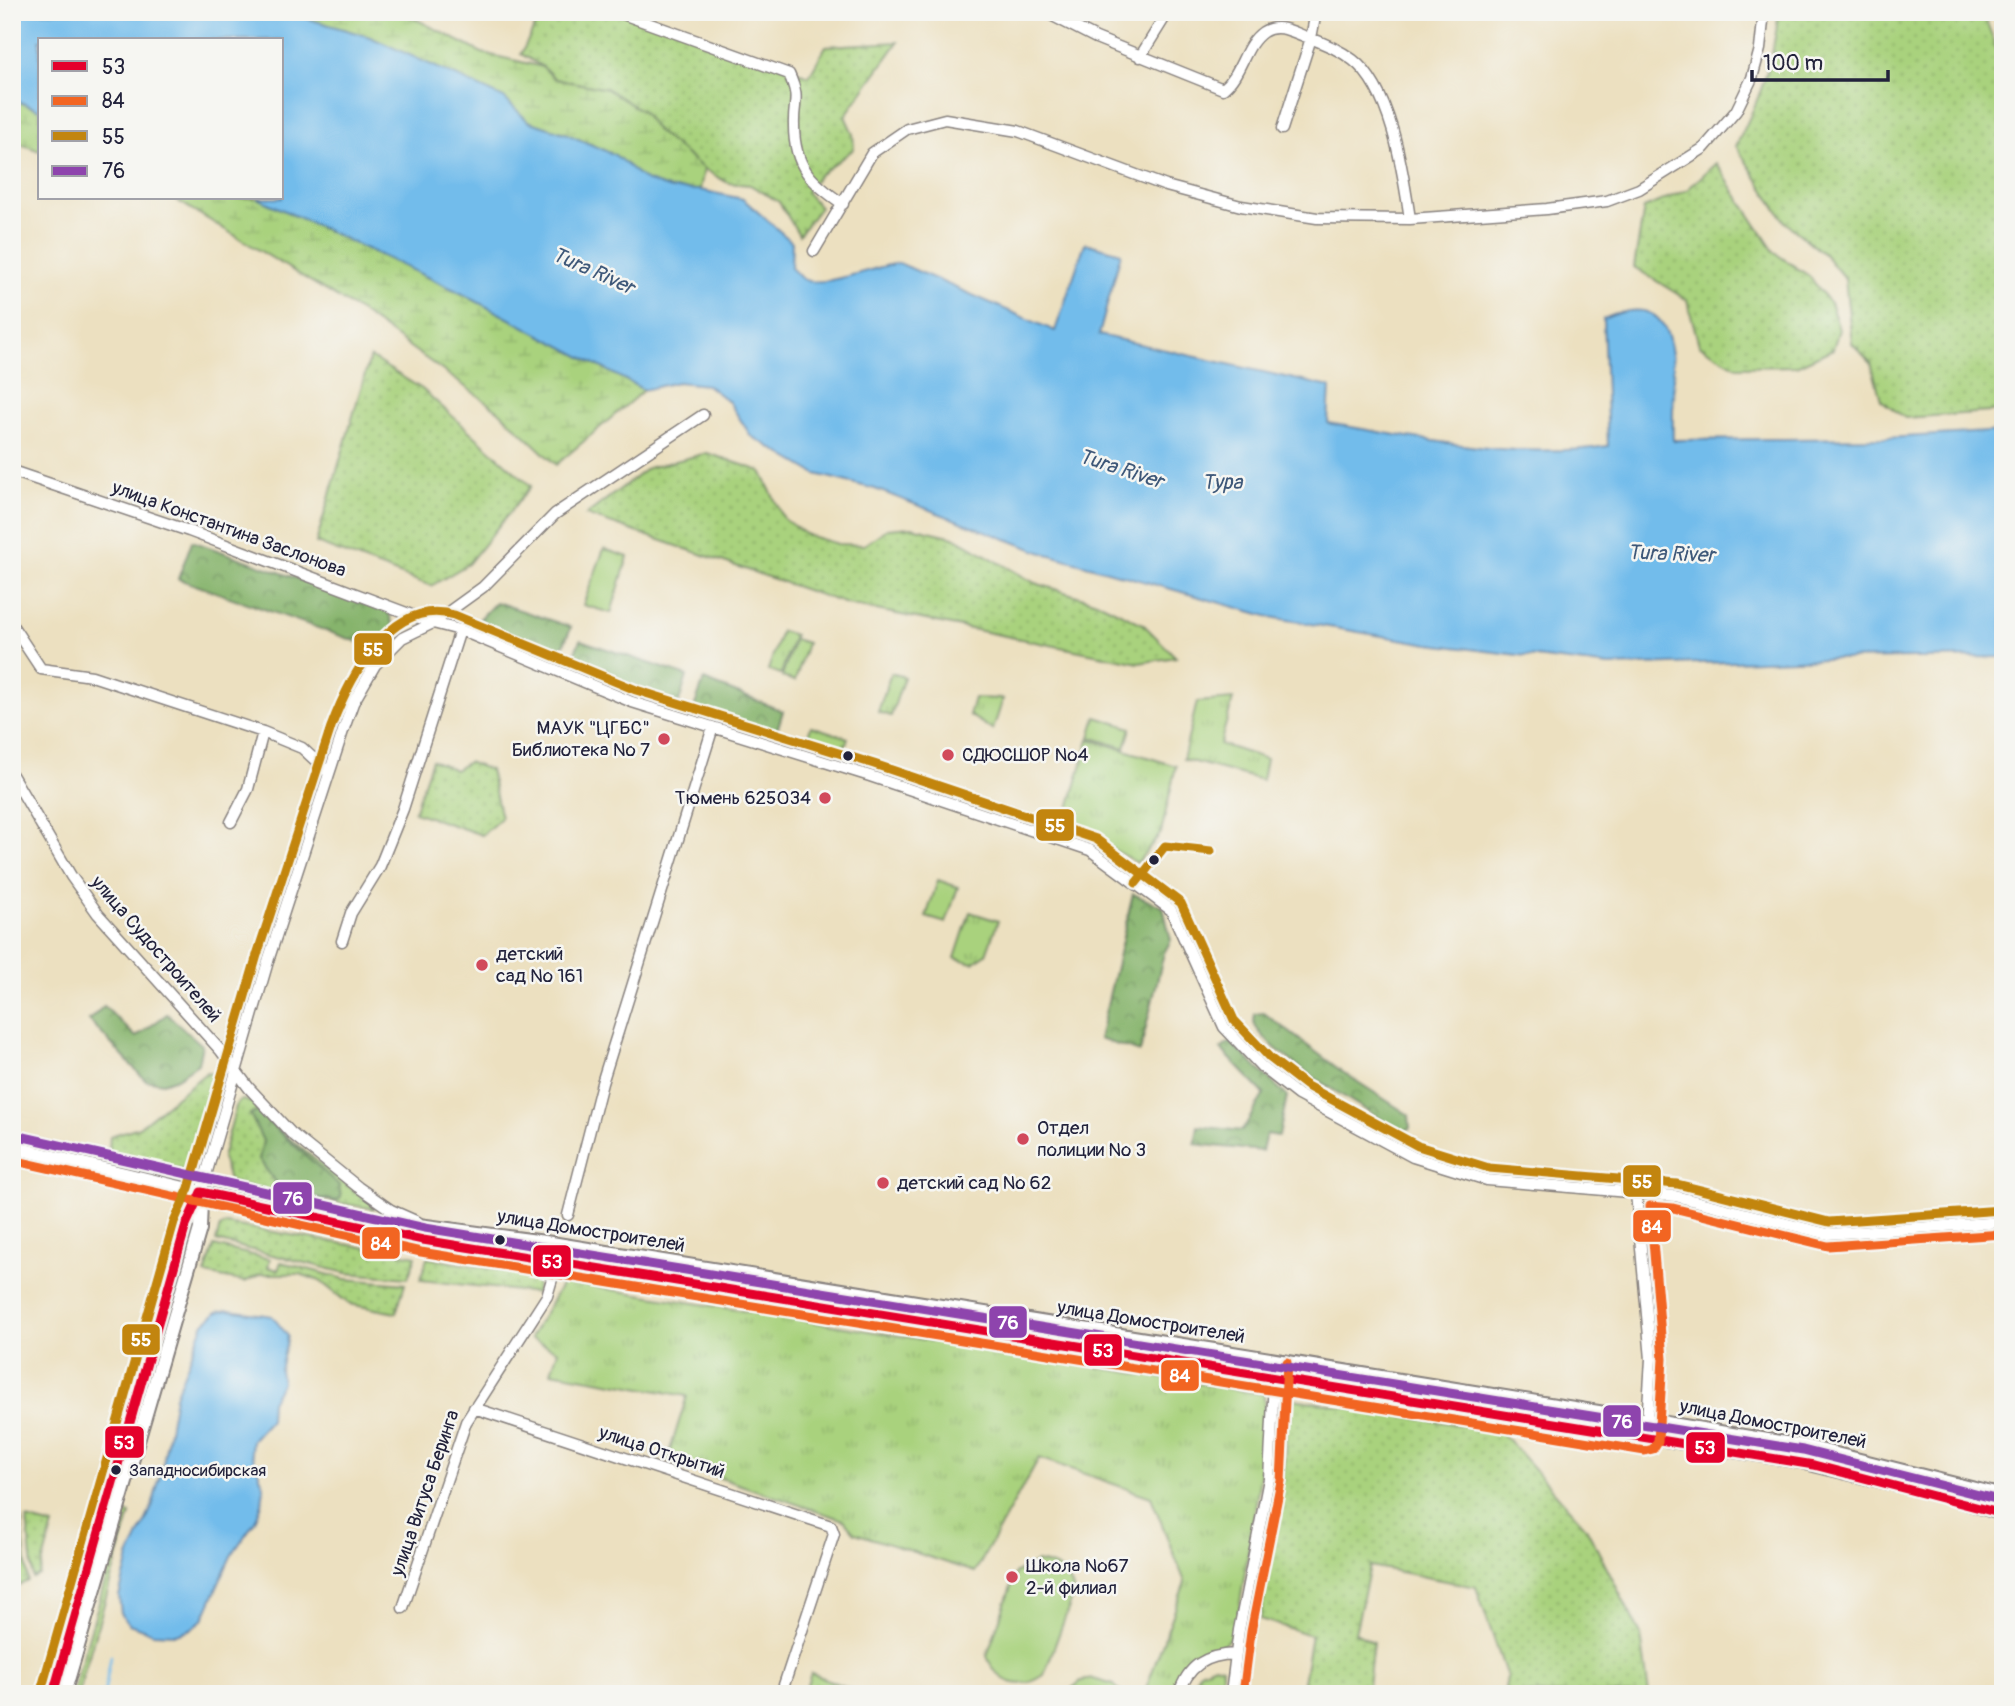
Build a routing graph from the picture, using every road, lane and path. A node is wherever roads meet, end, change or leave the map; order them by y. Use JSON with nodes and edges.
{"nodes":[{"id":1,"x":617,"y":12,"type":"edge"},
{"id":2,"x":1045,"y":12,"type":"edge"},
{"id":3,"x":1168,"y":12,"type":"edge"},
{"id":4,"x":1316,"y":12,"type":"edge"},
{"id":5,"x":1764,"y":12,"type":"edge"},
{"id":6,"x":1311,"y":38,"type":"junction"},
{"id":7,"x":1140,"y":57,"type":"junction"},
{"id":8,"x":1282,"y":129,"type":"dead end"},
{"id":9,"x":844,"y":204,"type":"junction"},
{"id":10,"x":1410,"y":219,"type":"junction"},
{"id":11,"x":814,"y":251,"type":"dead end"},
{"id":12,"x":703,"y":415,"type":"dead end"},
{"id":13,"x":12,"y":471,"type":"edge"},
{"id":14,"x":433,"y":623,"type":"junction"},
{"id":15,"x":12,"y":625,"type":"edge"},
{"id":16,"x":460,"y":630,"type":"junction"},
{"id":17,"x":713,"y":727,"type":"junction"},
{"id":18,"x":263,"y":732,"type":"junction"},
{"id":19,"x":329,"y":773,"type":"junction"},
{"id":20,"x":12,"y":775,"type":"edge"},
{"id":21,"x":231,"y":822,"type":"dead end"},
{"id":22,"x":342,"y":941,"type":"dead end"},
{"id":23,"x":236,"y":1070,"type":"junction"},
{"id":24,"x":12,"y":1147,"type":"edge"},
{"id":25,"x":201,"y":1192,"type":"junction"},
{"id":26,"x":1636,"y":1193,"type":"junction"},
{"id":27,"x":289,"y":1209,"type":"junction"},
{"id":28,"x":568,"y":1215,"type":"dead end"},
{"id":29,"x":2003,"y":1222,"type":"edge"},
{"id":30,"x":425,"y":1224,"type":"junction"},
{"id":31,"x":562,"y":1245,"type":"junction"},
{"id":32,"x":558,"y":1262,"type":"junction"},
{"id":33,"x":1275,"y":1361,"type":"junction"},
{"id":34,"x":1274,"y":1379,"type":"junction"},
{"id":35,"x":474,"y":1408,"type":"junction"},
{"id":36,"x":1648,"y":1420,"type":"junction"},
{"id":37,"x":1646,"y":1439,"type":"junction"},
{"id":38,"x":2003,"y":1496,"type":"edge"},
{"id":39,"x":2003,"y":1514,"type":"edge"},
{"id":40,"x":403,"y":1608,"type":"dead end"},
{"id":41,"x":1235,"y":1654,"type":"junction"},
{"id":42,"x":1233,"y":1673,"type":"junction"},
{"id":43,"x":53,"y":1694,"type":"edge"},
{"id":44,"x":64,"y":1694,"type":"edge"},
{"id":45,"x":781,"y":1694,"type":"edge"},
{"id":46,"x":1179,"y":1694,"type":"edge"},
{"id":47,"x":1231,"y":1694,"type":"edge"},
{"id":48,"x":1245,"y":1694,"type":"edge"}],
"edges":[{"from":1,"to":9,"type":"street"},
{"from":2,"to":7,"type":"street"},
{"from":3,"to":7,"type":"street"},
{"from":4,"to":6,"type":"street"},
{"from":5,"to":10,"type":"street"},
{"from":6,"to":7,"type":"street"},
{"from":6,"to":8,"type":"street"},
{"from":6,"to":10,"type":"street"},
{"from":9,"to":10,"type":"street"},
{"from":9,"to":11,"type":"street"},
{"from":12,"to":14,"type":"street"},
{"from":13,"to":14,"type":"street","name":"улица Константина Заслонова"},
{"from":14,"to":16,"type":"street"},
{"from":14,"to":19,"type":"street"},
{"from":15,"to":18,"type":"street"},
{"from":16,"to":17,"type":"street"},
{"from":16,"to":22,"type":"street"},
{"from":17,"to":26,"type":"street"},
{"from":17,"to":28,"type":"street"},
{"from":18,"to":19,"type":"street"},
{"from":18,"to":21,"type":"street"},
{"from":19,"to":23,"type":"street"},
{"from":20,"to":23,"type":"street","name":"улица Судостроителей"},
{"from":23,"to":25,"type":"street"},
{"from":23,"to":30,"type":"street","name":"улица Судостроителей"},
{"from":24,"to":25,"type":"main road","name":"улица Домостроителей"},
{"from":25,"to":27,"type":"main road","name":"улица Домостроителей"},
{"from":25,"to":43,"type":"main road"},
{"from":25,"to":44,"type":"main road"},
{"from":26,"to":29,"type":"street"},
{"from":26,"to":36,"type":"street"},
{"from":27,"to":30,"type":"main road","name":"улица Домостроителей"},
{"from":27,"to":32,"type":"main road","name":"улица Домостроителей"},
{"from":30,"to":31,"type":"main road","name":"улица Домостроителей"},
{"from":31,"to":32,"type":"street","name":"улица Витуса Беринга"},
{"from":31,"to":33,"type":"main road","name":"улица Домостроителей"},
{"from":32,"to":34,"type":"main road","name":"улица Домостроителей"},
{"from":32,"to":35,"type":"street","name":"улица Витуса Беринга"},
{"from":33,"to":34,"type":"street"},
{"from":33,"to":36,"type":"main road","name":"улица Домостроителей"},
{"from":34,"to":37,"type":"main road","name":"улица Домостроителей"},
{"from":34,"to":41,"type":"street"},
{"from":35,"to":40,"type":"street","name":"улица Витуса Беринга"},
{"from":35,"to":45,"type":"street","name":"улица Открытий"},
{"from":36,"to":37,"type":"street"},
{"from":36,"to":38,"type":"main road","name":"улица Домостроителей"},
{"from":37,"to":39,"type":"main road","name":"улица Домостроителей"},
{"from":41,"to":42,"type":"street"},
{"from":41,"to":46,"type":"street"},
{"from":42,"to":47,"type":"street"},
{"from":42,"to":48,"type":"street"}]}
